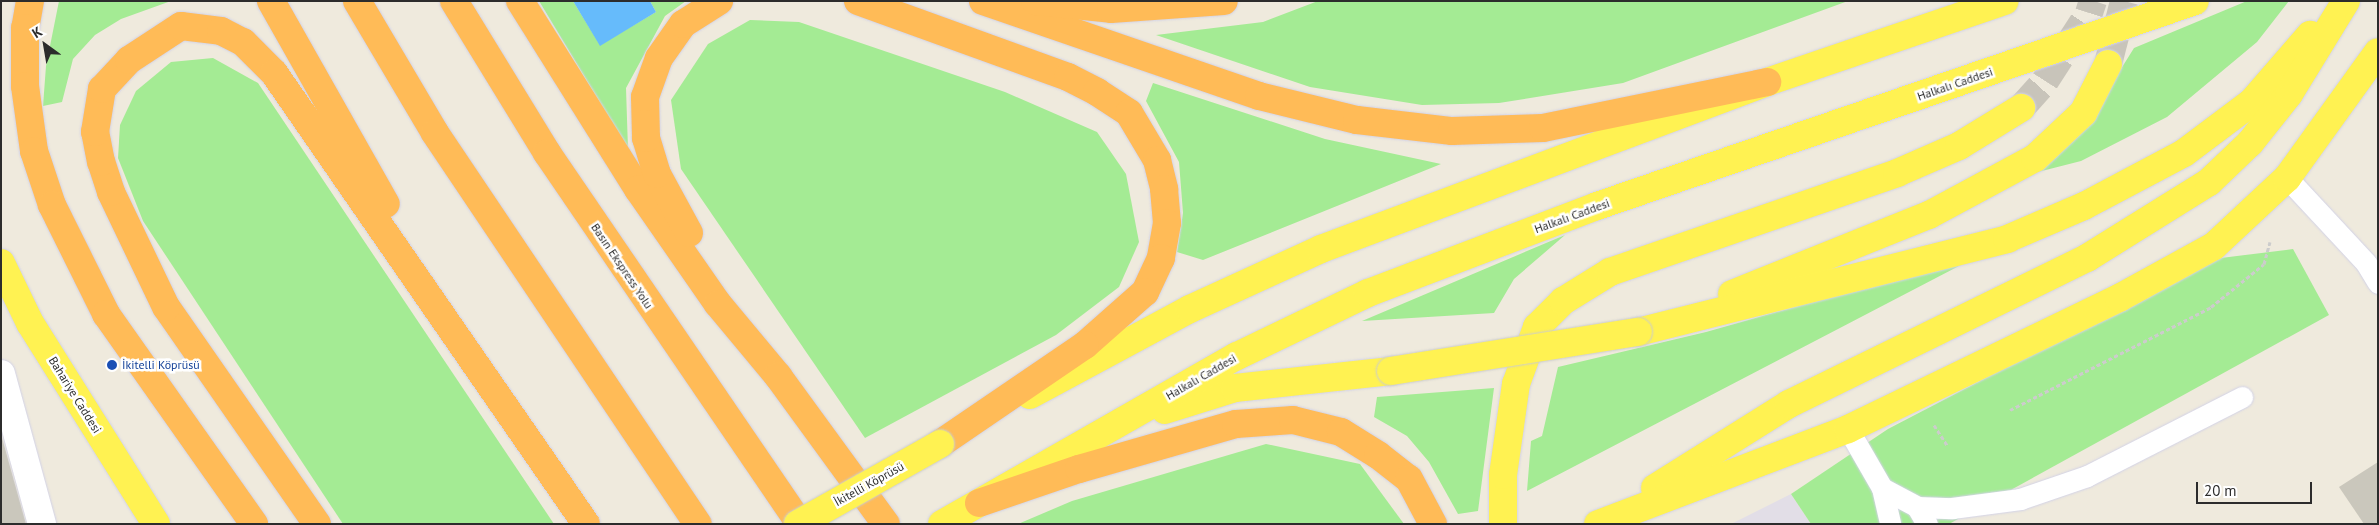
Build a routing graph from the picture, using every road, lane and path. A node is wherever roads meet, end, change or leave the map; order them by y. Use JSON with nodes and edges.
{"nodes":[{"id":1,"x":30,"y":1,"type":"edge"},
{"id":2,"x":270,"y":1,"type":"edge"},
{"id":3,"x":357,"y":1,"type":"edge"},
{"id":4,"x":454,"y":1,"type":"edge"},
{"id":5,"x":520,"y":1,"type":"edge"},
{"id":6,"x":719,"y":1,"type":"edge"},
{"id":7,"x":858,"y":1,"type":"edge"},
{"id":8,"x":983,"y":1,"type":"edge"},
{"id":9,"x":1035,"y":1,"type":"edge"},
{"id":10,"x":1224,"y":1,"type":"edge"},
{"id":11,"x":2005,"y":1,"type":"edge"},
{"id":12,"x":2195,"y":1,"type":"edge"},
{"id":13,"x":2340,"y":1,"type":"edge"},
{"id":14,"x":2346,"y":1,"type":"edge"},
{"id":15,"x":2376,"y":59,"type":"edge"},
{"id":16,"x":2108,"y":64,"type":"tunnel mouth"},
{"id":17,"x":1767,"y":82,"type":"junction"},
{"id":18,"x":2021,"y":108,"type":"tunnel mouth"},
{"id":19,"x":2287,"y":178,"type":"junction"},
{"id":20,"x":1,"y":264,"type":"edge"},
{"id":21,"x":410,"y":264,"type":"junction"},
{"id":22,"x":2378,"y":283,"type":"edge"},
{"id":23,"x":2211,"y":308,"type":"dead end"},
{"id":24,"x":1638,"y":332,"type":"junction"},
{"id":25,"x":1,"y":374,"type":"edge"},
{"id":26,"x":778,"y":376,"type":"junction"},
{"id":27,"x":2242,"y":397,"type":"dead end"},
{"id":28,"x":2010,"y":410,"type":"dead end"},
{"id":29,"x":1116,"y":426,"type":"junction"},
{"id":30,"x":1848,"y":429,"type":"junction"},
{"id":31,"x":940,"y":444,"type":"junction"},
{"id":32,"x":1882,"y":488,"type":"junction"},
{"id":33,"x":980,"y":503,"type":"junction"},
{"id":34,"x":1922,"y":516,"type":"edge"},
{"id":35,"x":1603,"y":521,"type":"edge"},
{"id":36,"x":153,"y":523,"type":"edge"},
{"id":37,"x":42,"y":524,"type":"edge"},
{"id":38,"x":254,"y":524,"type":"edge"},
{"id":39,"x":317,"y":524,"type":"edge"},
{"id":40,"x":586,"y":524,"type":"edge"},
{"id":41,"x":698,"y":524,"type":"edge"},
{"id":42,"x":799,"y":524,"type":"edge"},
{"id":43,"x":886,"y":524,"type":"edge"},
{"id":44,"x":942,"y":524,"type":"edge"},
{"id":45,"x":1433,"y":524,"type":"edge"},
{"id":46,"x":1503,"y":524,"type":"edge"},
{"id":47,"x":1890,"y":524,"type":"edge"}],
"edges":[{"from":1,"to":38,"type":"highway"},
{"from":2,"to":21,"type":"highway"},
{"from":3,"to":41,"type":"highway"},
{"from":4,"to":42,"type":"highway","name":"Basın Ekspress Yolu"},
{"from":5,"to":26,"type":"highway"},
{"from":6,"to":26,"type":"highway"},
{"from":7,"to":31,"type":"highway"},
{"from":8,"to":17,"type":"highway"},
{"from":9,"to":10,"type":"highway"},
{"from":11,"to":17,"type":"main road"},
{"from":12,"to":29,"type":"main road","name":"Halkalı Caddesi"},
{"from":13,"to":24,"type":"main road"},
{"from":14,"to":35,"type":"main road"},
{"from":15,"to":19,"type":"main road"},
{"from":16,"to":24,"type":"main road"},
{"from":17,"to":31,"type":"main road"},
{"from":18,"to":46,"type":"main road"},
{"from":19,"to":22,"type":"lane"},
{"from":19,"to":30,"type":"main road"},
{"from":20,"to":36,"type":"main road","name":"Bahariye Caddesi"},
{"from":21,"to":39,"type":"highway"},
{"from":21,"to":40,"type":"highway"},
{"from":23,"to":28,"type":"path"},
{"from":24,"to":29,"type":"main road","bridge":true},
{"from":25,"to":37,"type":"street"},
{"from":26,"to":43,"type":"highway"},
{"from":27,"to":34,"type":"lane"},
{"from":29,"to":33,"type":"main road","name":"Halkalı Caddesi"},
{"from":30,"to":32,"type":"lane"},
{"from":30,"to":35,"type":"main road"},
{"from":31,"to":42,"type":"main road","name":"İkitelli Köprüsü","bridge":true},
{"from":32,"to":34,"type":"lane"},
{"from":32,"to":47,"type":"lane"},
{"from":33,"to":44,"type":"main road"},
{"from":33,"to":45,"type":"highway"}]}
